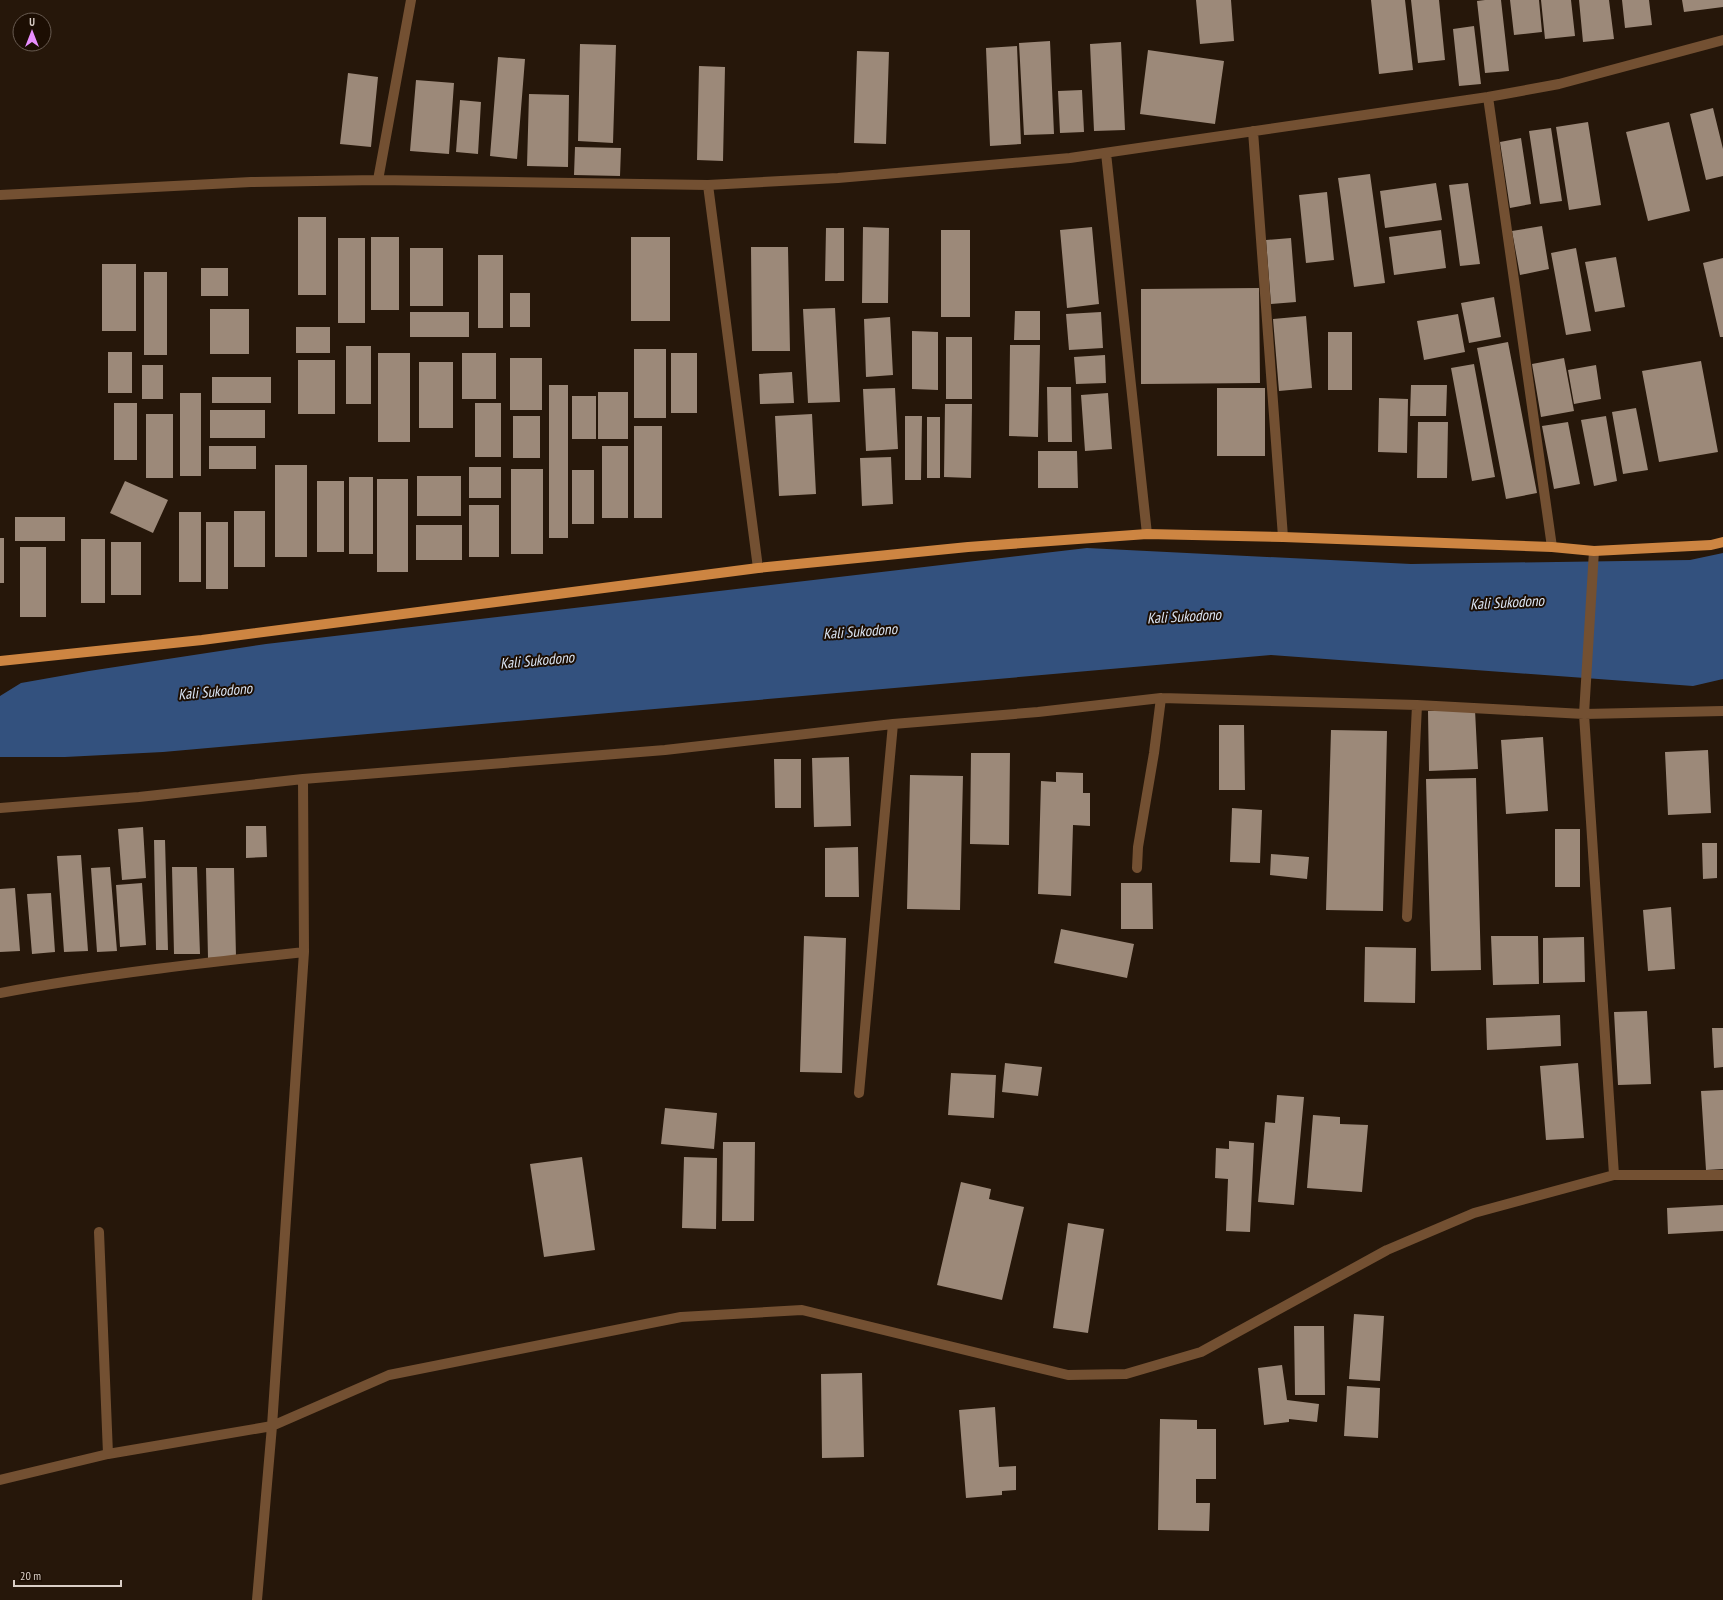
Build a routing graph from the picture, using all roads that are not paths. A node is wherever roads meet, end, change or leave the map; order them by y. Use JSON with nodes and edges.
{"nodes":[{"id":1,"x":411,"y":0,"type":"edge"},
{"id":2,"x":1723,"y":40,"type":"edge"},
{"id":3,"x":1488,"y":97,"type":"junction"},
{"id":4,"x":1253,"y":131,"type":"junction"},
{"id":5,"x":1106,"y":153,"type":"junction"},
{"id":6,"x":378,"y":180,"type":"junction"},
{"id":7,"x":708,"y":185,"type":"junction"},
{"id":8,"x":0,"y":195,"type":"edge"},
{"id":9,"x":1147,"y":534,"type":"junction"},
{"id":10,"x":1283,"y":537,"type":"junction"},
{"id":11,"x":1723,"y":542,"type":"edge"},
{"id":12,"x":1552,"y":547,"type":"junction"},
{"id":13,"x":1594,"y":555,"type":"junction"},
{"id":14,"x":758,"y":568,"type":"junction"},
{"id":15,"x":0,"y":662,"type":"edge"},
{"id":16,"x":1161,"y":698,"type":"junction"},
{"id":17,"x":1417,"y":705,"type":"junction"},
{"id":18,"x":1723,"y":711,"type":"edge"},
{"id":19,"x":1584,"y":714,"type":"junction"},
{"id":20,"x":894,"y":724,"type":"junction"},
{"id":21,"x":303,"y":779,"type":"junction"},
{"id":22,"x":0,"y":808,"type":"edge"},
{"id":23,"x":1137,"y":868,"type":"dead end"},
{"id":24,"x":1407,"y":917,"type":"dead end"},
{"id":25,"x":304,"y":952,"type":"junction"},
{"id":26,"x":0,"y":993,"type":"edge"},
{"id":27,"x":859,"y":1094,"type":"dead end"},
{"id":28,"x":1614,"y":1175,"type":"junction"},
{"id":29,"x":1723,"y":1175,"type":"edge"},
{"id":30,"x":99,"y":1232,"type":"dead end"},
{"id":31,"x":272,"y":1426,"type":"junction"},
{"id":32,"x":108,"y":1454,"type":"junction"},
{"id":33,"x":0,"y":1480,"type":"edge"},
{"id":34,"x":257,"y":1600,"type":"edge"}],
"edges":[{"from":1,"to":6,"type":"street"},
{"from":2,"to":3,"type":"street"},
{"from":3,"to":4,"type":"street"},
{"from":3,"to":12,"type":"street"},
{"from":4,"to":5,"type":"street"},
{"from":4,"to":10,"type":"street"},
{"from":5,"to":7,"type":"street"},
{"from":5,"to":9,"type":"street"},
{"from":6,"to":7,"type":"street"},
{"from":6,"to":8,"type":"street"},
{"from":7,"to":14,"type":"street"},
{"from":9,"to":10,"type":"main road"},
{"from":9,"to":14,"type":"main road"},
{"from":10,"to":12,"type":"main road"},
{"from":11,"to":13,"type":"main road"},
{"from":12,"to":13,"type":"main road"},
{"from":13,"to":19,"type":"street"},
{"from":14,"to":15,"type":"main road"},
{"from":16,"to":17,"type":"street"},
{"from":16,"to":20,"type":"street"},
{"from":16,"to":23,"type":"street"},
{"from":17,"to":19,"type":"street"},
{"from":17,"to":24,"type":"street"},
{"from":18,"to":19,"type":"street"},
{"from":19,"to":28,"type":"street"},
{"from":20,"to":21,"type":"street"},
{"from":20,"to":27,"type":"street"},
{"from":21,"to":22,"type":"street"},
{"from":21,"to":25,"type":"street"},
{"from":25,"to":26,"type":"street"},
{"from":25,"to":31,"type":"street"},
{"from":28,"to":29,"type":"street"},
{"from":28,"to":31,"type":"street"},
{"from":30,"to":32,"type":"street"},
{"from":31,"to":32,"type":"street"},
{"from":31,"to":34,"type":"street"},
{"from":32,"to":33,"type":"street"}]}
